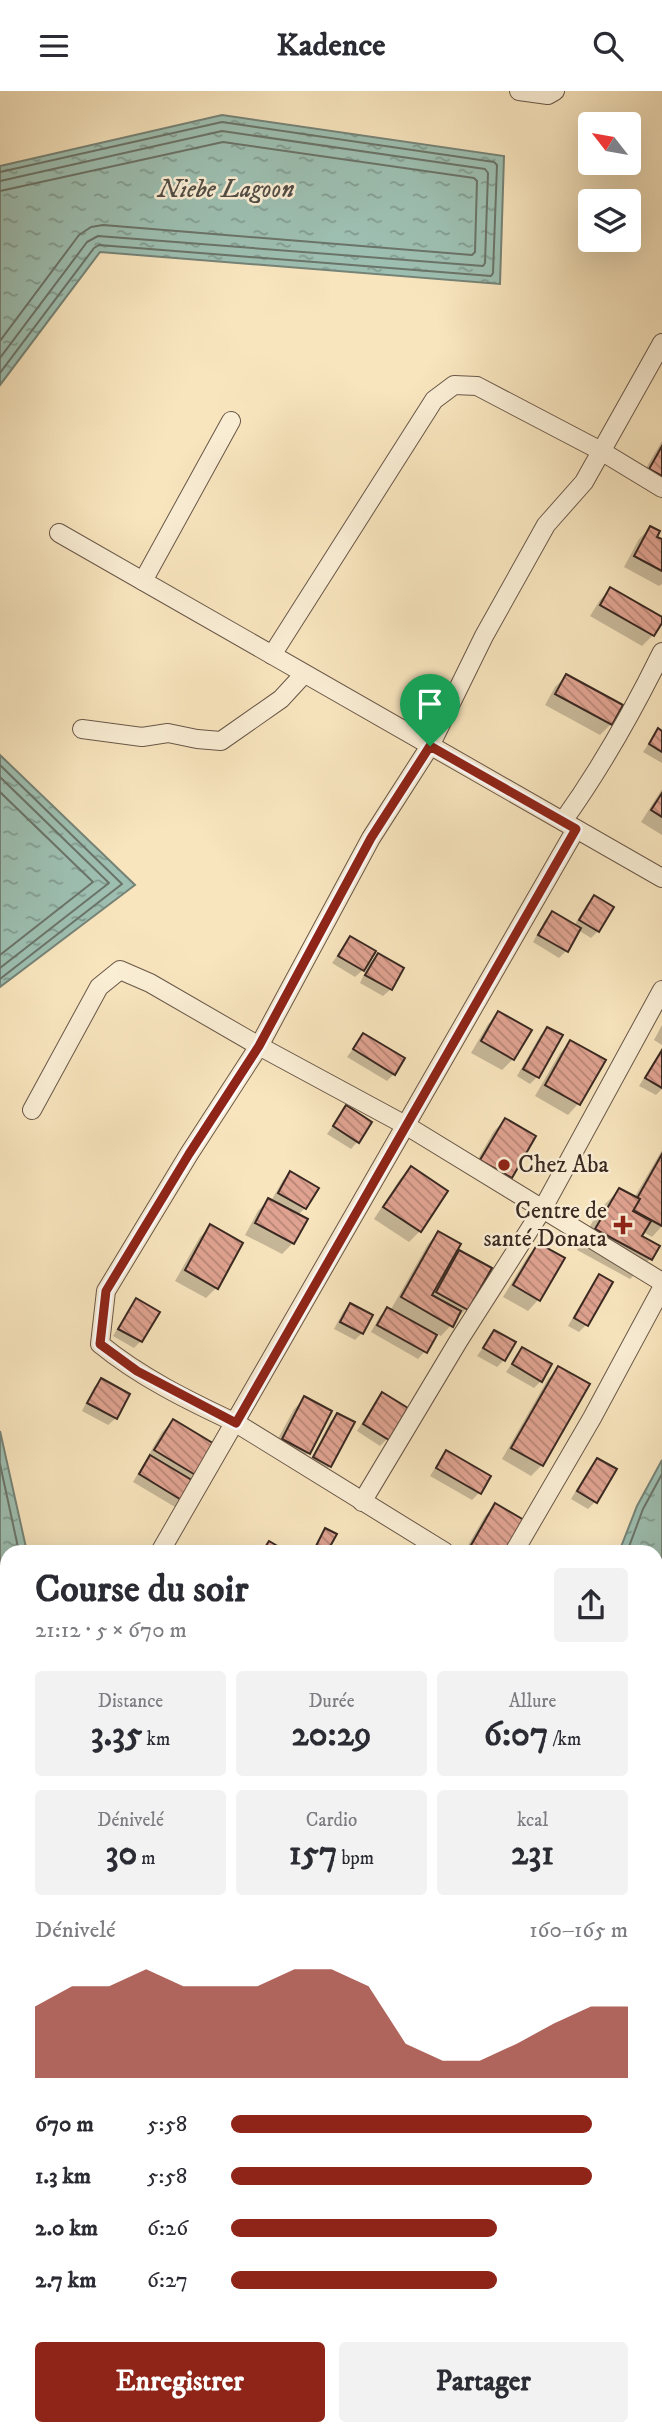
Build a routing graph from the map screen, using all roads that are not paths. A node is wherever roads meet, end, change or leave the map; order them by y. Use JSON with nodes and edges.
{"nodes":[{"id":1,"x":519,"y":91,"type":"edge"},
{"id":2,"x":555,"y":91,"type":"edge"},
{"id":3,"x":662,"y":342,"type":"edge"},
{"id":4,"x":231,"y":421,"type":"dead end"},
{"id":5,"x":601,"y":451,"type":"junction"},
{"id":6,"x":662,"y":488,"type":"edge"},
{"id":7,"x":58,"y":533,"type":"dead end"},
{"id":8,"x":142,"y":581,"type":"junction"},
{"id":9,"x":662,"y":652,"type":"edge"},
{"id":10,"x":272,"y":655,"type":"junction"},
{"id":11,"x":304,"y":674,"type":"junction"},
{"id":12,"x":82,"y":729,"type":"dead end"},
{"id":13,"x":430,"y":746,"type":"junction"},
{"id":14,"x":569,"y":825,"type":"junction"},
{"id":15,"x":662,"y":878,"type":"edge"},
{"id":16,"x":662,"y":990,"type":"edge"},
{"id":17,"x":259,"y":1046,"type":"junction"},
{"id":18,"x":32,"y":1110,"type":"dead end"},
{"id":19,"x":407,"y":1126,"type":"junction"},
{"id":20,"x":542,"y":1210,"type":"junction"},
{"id":21,"x":662,"y":1282,"type":"edge"},
{"id":22,"x":662,"y":1288,"type":"edge"},
{"id":23,"x":236,"y":1423,"type":"junction"},
{"id":24,"x":362,"y":1502,"type":"junction"},
{"id":25,"x":164,"y":1545,"type":"edge"},
{"id":26,"x":433,"y":1545,"type":"edge"},
{"id":27,"x":518,"y":1545,"type":"edge"}],
"edges":[{"from":1,"to":2,"type":"street"},
{"from":3,"to":5,"type":"street"},
{"from":4,"to":8,"type":"street"},
{"from":5,"to":6,"type":"street"},
{"from":5,"to":10,"type":"street"},
{"from":5,"to":13,"type":"street"},
{"from":7,"to":8,"type":"street"},
{"from":8,"to":10,"type":"street"},
{"from":9,"to":14,"type":"street"},
{"from":10,"to":11,"type":"street"},
{"from":11,"to":12,"type":"street"},
{"from":11,"to":13,"type":"street"},
{"from":13,"to":14,"type":"street"},
{"from":13,"to":17,"type":"street"},
{"from":14,"to":15,"type":"street"},
{"from":14,"to":19,"type":"street"},
{"from":16,"to":20,"type":"street"},
{"from":17,"to":18,"type":"street"},
{"from":17,"to":19,"type":"street"},
{"from":17,"to":23,"type":"street"},
{"from":19,"to":20,"type":"street"},
{"from":19,"to":23,"type":"street"},
{"from":20,"to":21,"type":"street"},
{"from":20,"to":24,"type":"street"},
{"from":22,"to":27,"type":"street"},
{"from":23,"to":24,"type":"street"},
{"from":23,"to":25,"type":"street"},
{"from":24,"to":26,"type":"street"}]}
